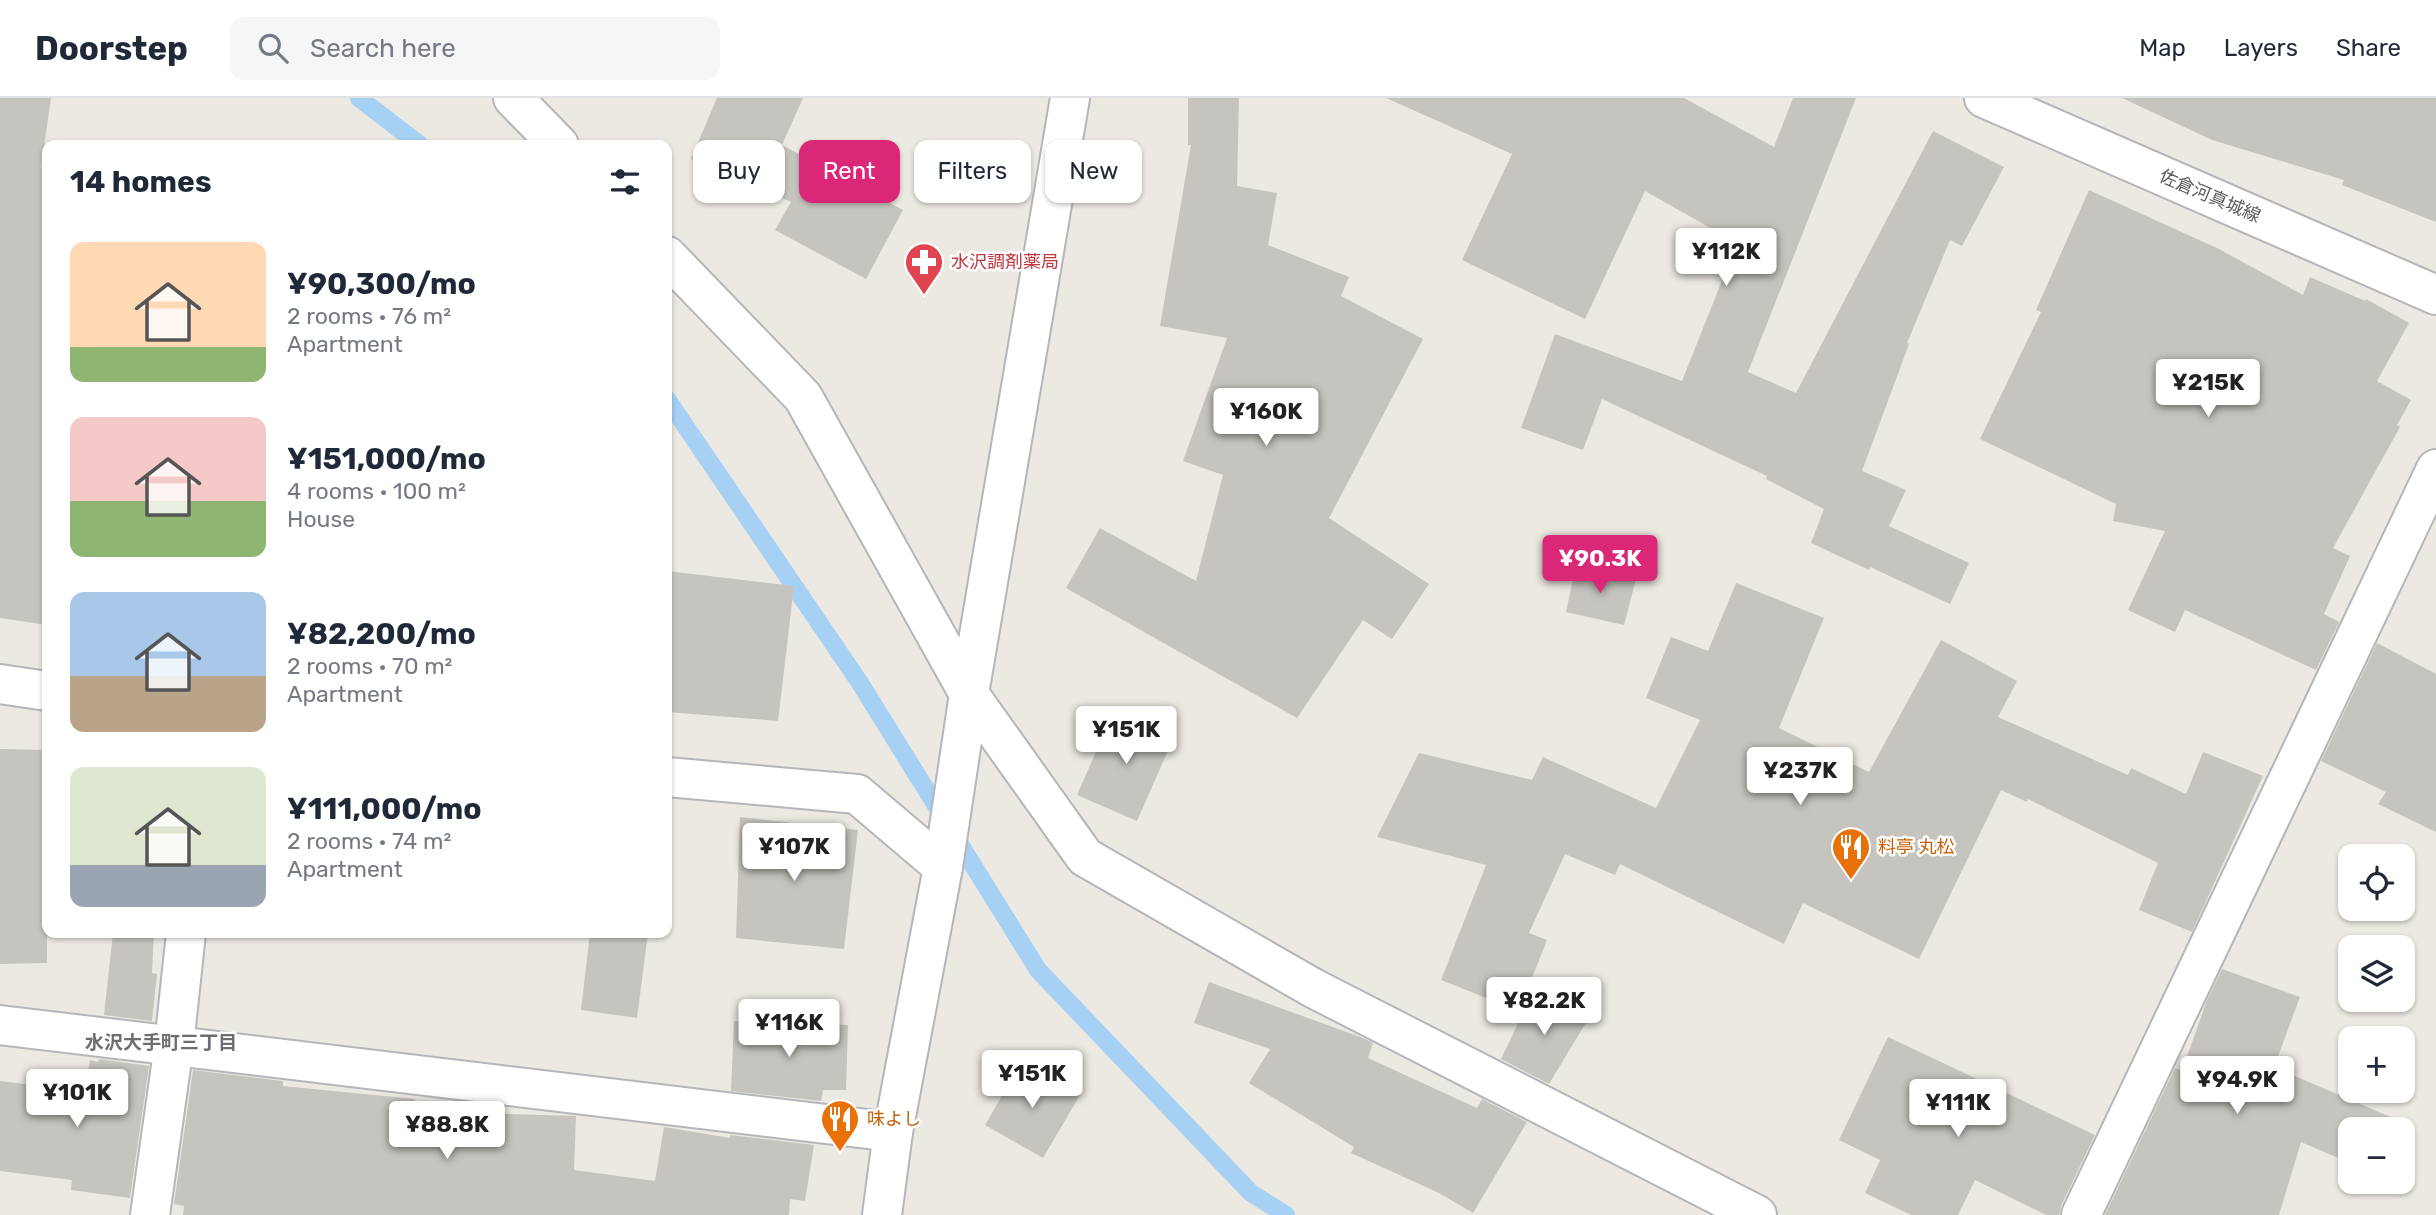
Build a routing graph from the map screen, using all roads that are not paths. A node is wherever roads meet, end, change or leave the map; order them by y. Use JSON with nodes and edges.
{"nodes":[{"id":1,"x":513,"y":98,"type":"edge"},
{"id":2,"x":1070,"y":98,"type":"edge"},
{"id":3,"x":1983,"y":98,"type":"edge"},
{"id":4,"x":554,"y":140,"type":"edge"},
{"id":5,"x":672,"y":261,"type":"edge"},
{"id":6,"x":2436,"y":295,"type":"edge"},
{"id":7,"x":2436,"y":469,"type":"edge"},
{"id":8,"x":0,"y":684,"type":"edge"},
{"id":9,"x":42,"y":690,"type":"edge"},
{"id":10,"x":969,"y":694,"type":"junction"},
{"id":11,"x":672,"y":777,"type":"edge"},
{"id":12,"x":943,"y":867,"type":"junction"},
{"id":13,"x":185,"y":938,"type":"edge"},
{"id":14,"x":0,"y":1025,"type":"edge"},
{"id":15,"x":174,"y":1045,"type":"junction"},
{"id":16,"x":893,"y":1132,"type":"junction"},
{"id":17,"x":150,"y":1215,"type":"edge"},
{"id":18,"x":882,"y":1215,"type":"edge"},
{"id":19,"x":1757,"y":1215,"type":"edge"},
{"id":20,"x":2081,"y":1215,"type":"edge"}],
"edges":[{"from":1,"to":4,"type":"street"},
{"from":2,"to":10,"type":"street"},
{"from":3,"to":6,"type":"street","name":"佐倉河真城線"},
{"from":5,"to":10,"type":"street"},
{"from":7,"to":20,"type":"street"},
{"from":8,"to":9,"type":"street"},
{"from":10,"to":12,"type":"street"},
{"from":10,"to":19,"type":"street"},
{"from":11,"to":12,"type":"street"},
{"from":12,"to":16,"type":"street"},
{"from":13,"to":15,"type":"street"},
{"from":14,"to":15,"type":"street"},
{"from":15,"to":16,"type":"street"},
{"from":15,"to":17,"type":"street"},
{"from":16,"to":18,"type":"street"}]}
